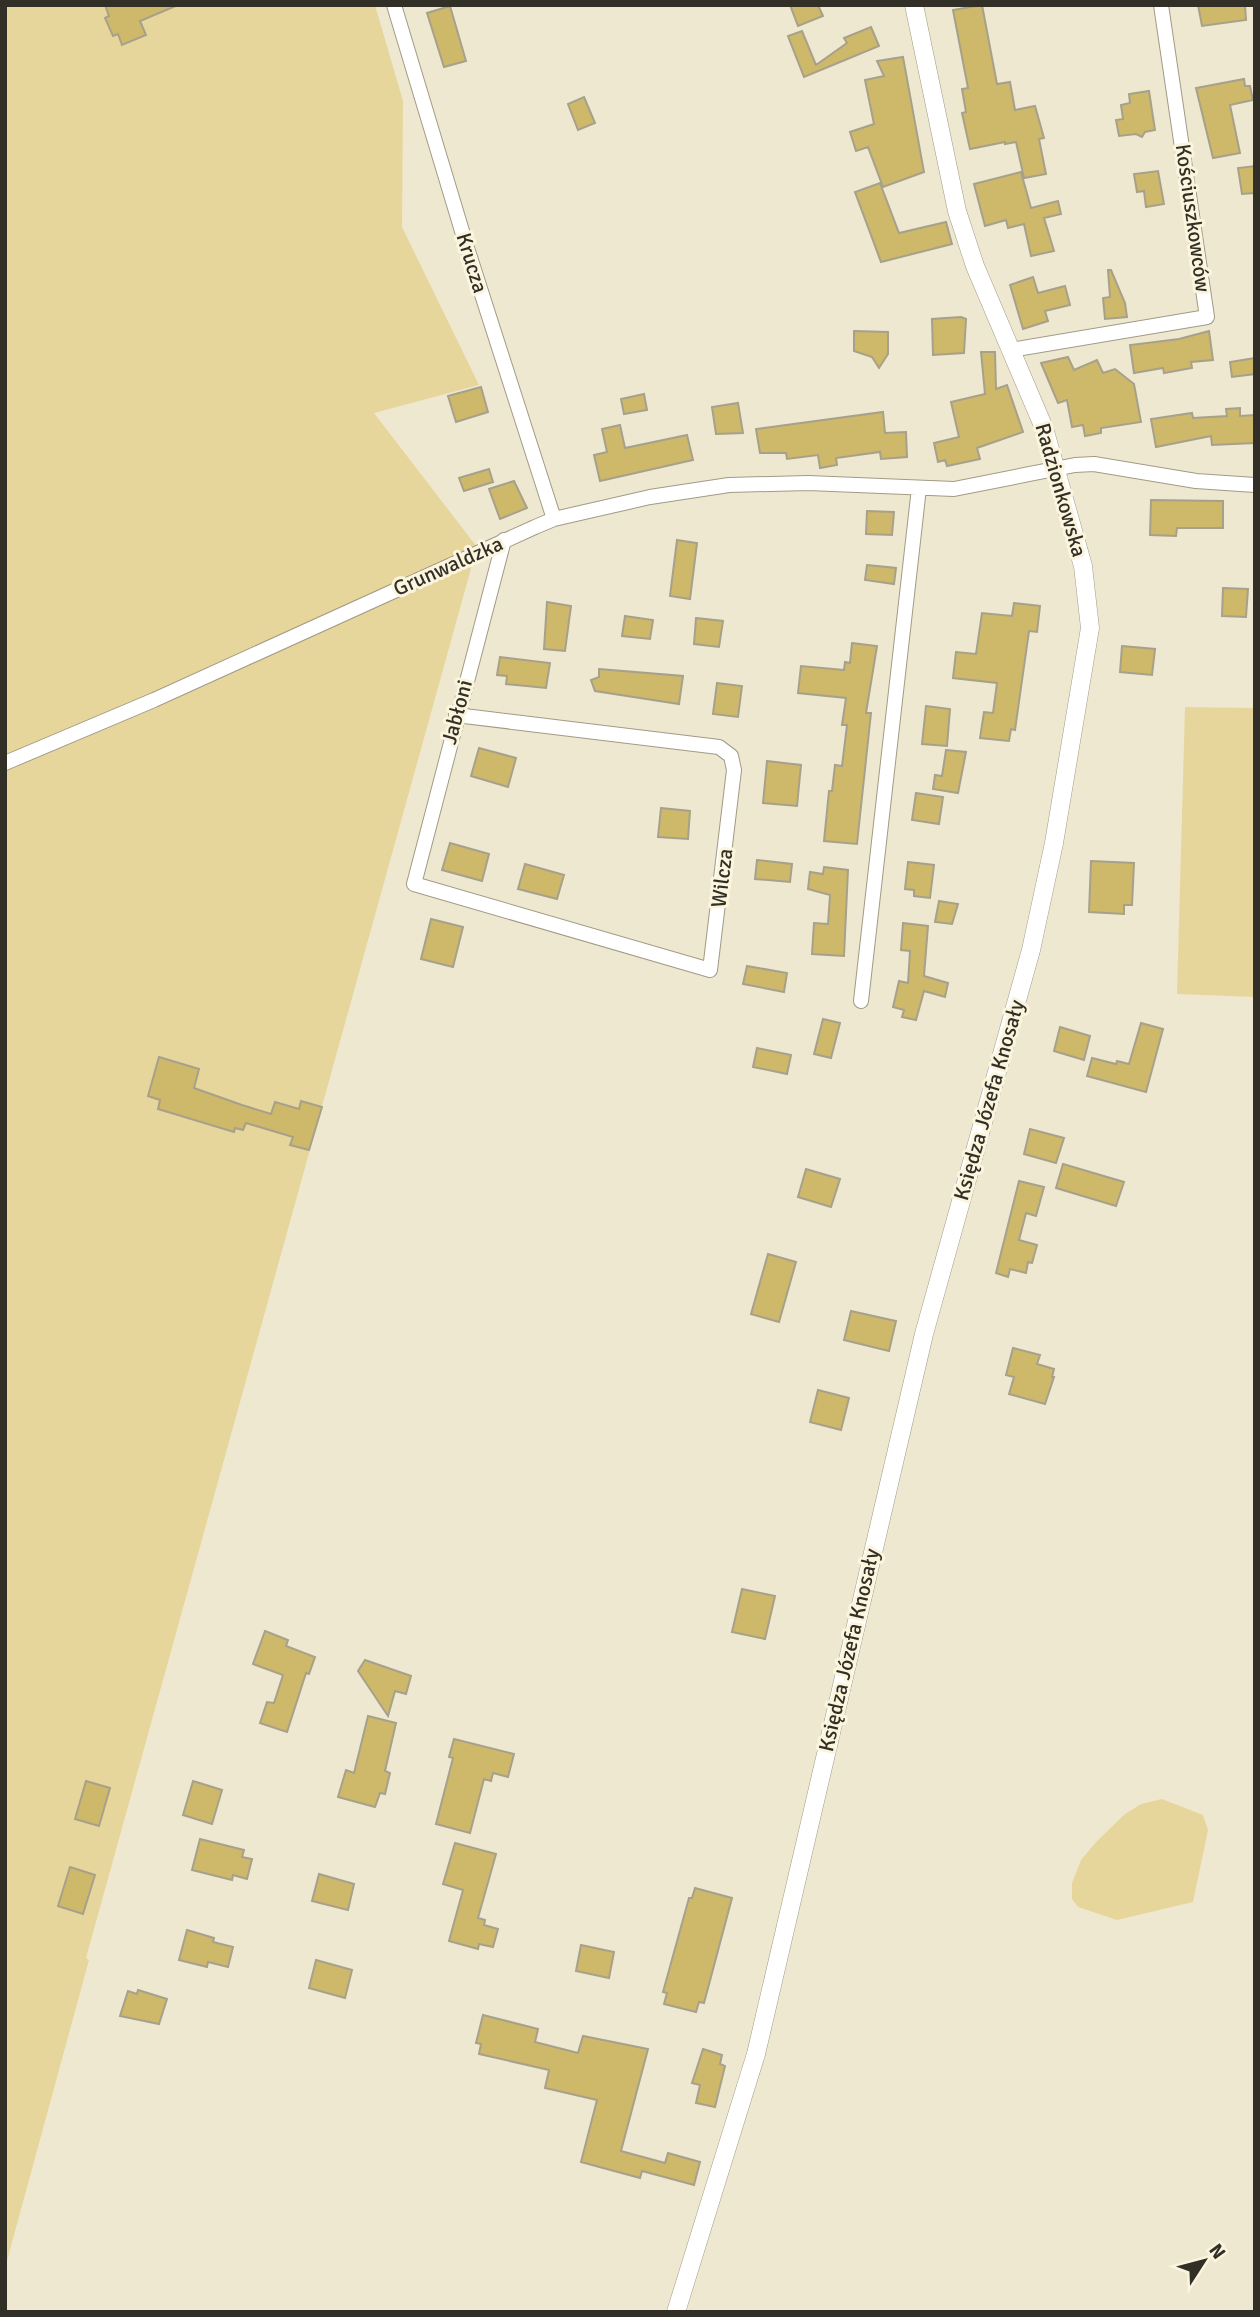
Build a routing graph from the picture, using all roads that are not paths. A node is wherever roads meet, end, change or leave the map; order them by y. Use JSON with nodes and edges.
{"nodes":[{"id":1,"x":394,"y":5,"type":"edge"},
{"id":2,"x":914,"y":5,"type":"edge"},
{"id":3,"x":1161,"y":5,"type":"edge"},
{"id":4,"x":1011,"y":350,"type":"junction"},
{"id":5,"x":1057,"y":467,"type":"junction"},
{"id":6,"x":1255,"y":485,"type":"edge"},
{"id":7,"x":919,"y":488,"type":"junction"},
{"id":8,"x":554,"y":519,"type":"junction"},
{"id":9,"x":504,"y":540,"type":"junction"},
{"id":10,"x":456,"y":715,"type":"junction"},
{"id":11,"x":5,"y":763,"type":"edge"},
{"id":12,"x":414,"y":884,"type":"joint"},
{"id":13,"x":1021,"y":987,"type":"joint"},
{"id":14,"x":861,"y":1001,"type":"dead end"},
{"id":15,"x":676,"y":2312,"type":"edge"}],
"edges":[{"from":1,"to":8,"type":"street","name":"Krucza"},
{"from":2,"to":4,"type":"street","name":"Radzionkowska"},
{"from":3,"to":4,"type":"street","name":"Kościuszkowców"},
{"from":4,"to":5,"type":"street","name":"Radzionkowska"},
{"from":5,"to":6,"type":"street","name":"Grunwaldzka"},
{"from":5,"to":7,"type":"street","name":"Grunwaldzka"},
{"from":5,"to":13,"type":"street","name":"Radzionkowska"},
{"from":7,"to":8,"type":"street","name":"Grunwaldzka"},
{"from":7,"to":14,"type":"street"},
{"from":8,"to":9,"type":"street","name":"Grunwaldzka"},
{"from":9,"to":10,"type":"street","name":"Jabłoni"},
{"from":9,"to":11,"type":"street","name":"Grunwaldzka"},
{"from":10,"to":12,"type":"street","name":"Jabłoni"},
{"from":10,"to":12,"type":"street","name":"Wilcza"},
{"from":13,"to":15,"type":"street","name":"Księdza Józefa Knosały"}]}
